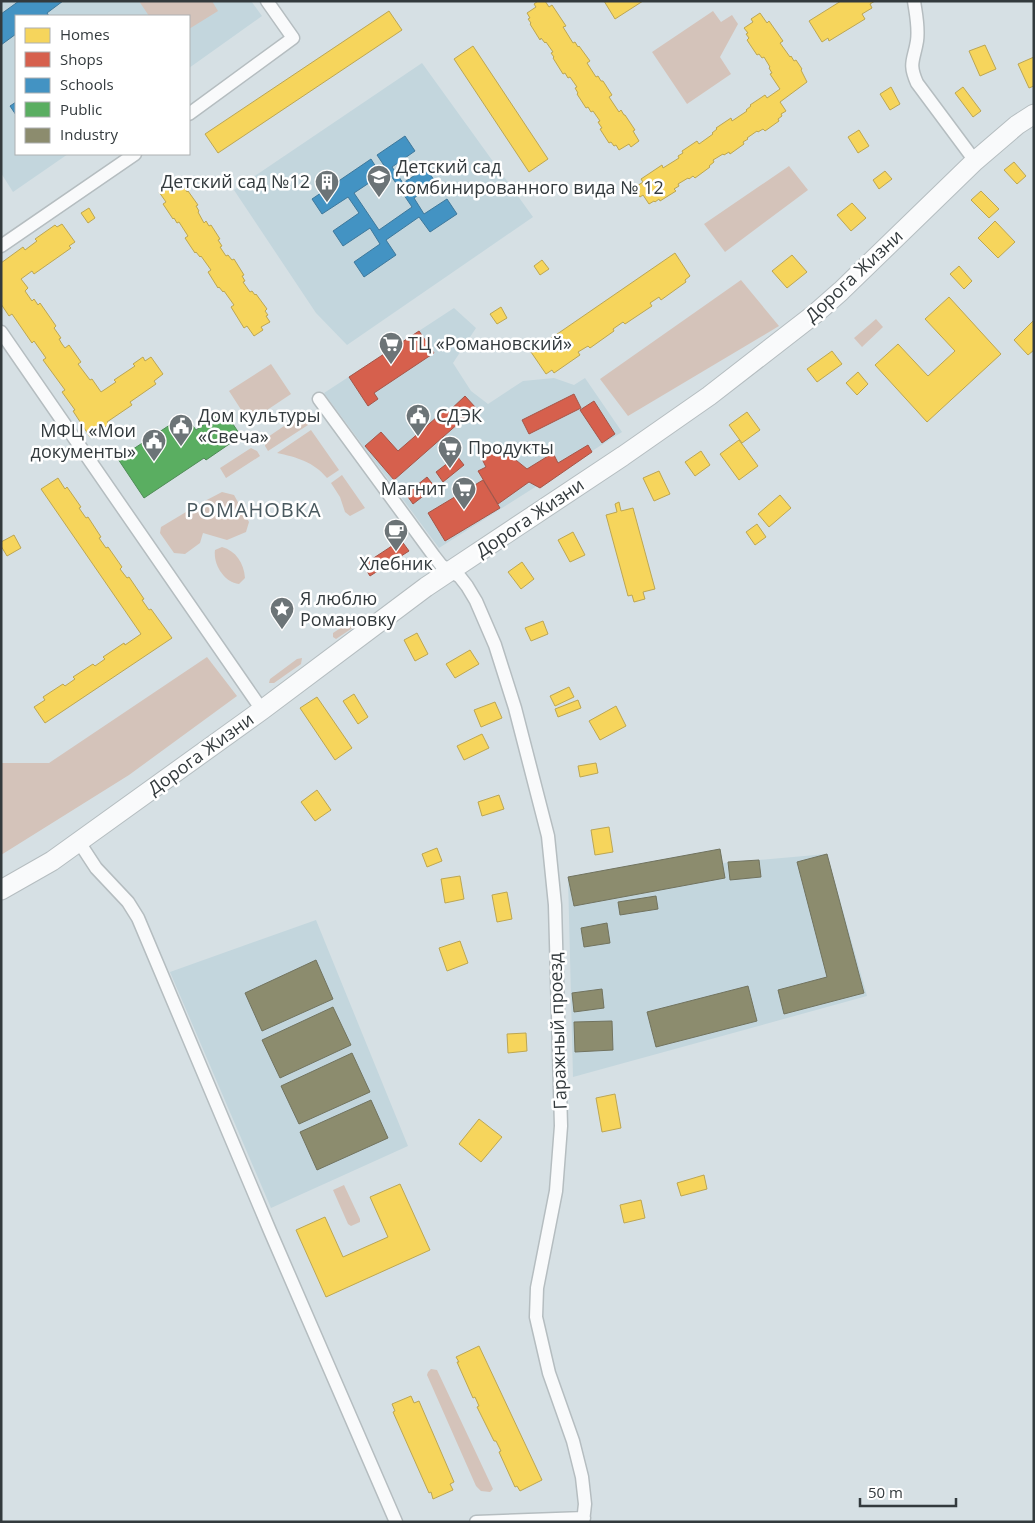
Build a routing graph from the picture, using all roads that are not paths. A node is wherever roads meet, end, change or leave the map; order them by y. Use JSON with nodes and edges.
{"nodes":[{"id":1,"x":268,"y":1,"type":"edge"},
{"id":2,"x":914,"y":1,"type":"edge"},
{"id":3,"x":190,"y":113,"type":"edge"},
{"id":4,"x":1034,"y":114,"type":"edge"},
{"id":5,"x":134,"y":155,"type":"edge"},
{"id":6,"x":975,"y":160,"type":"junction"},
{"id":7,"x":1,"y":246,"type":"edge"},
{"id":8,"x":1,"y":332,"type":"edge"},
{"id":9,"x":319,"y":399,"type":"dead end"},
{"id":10,"x":451,"y":571,"type":"junction"},
{"id":11,"x":262,"y":710,"type":"junction"},
{"id":12,"x":79,"y":842,"type":"junction"},
{"id":13,"x":1,"y":890,"type":"edge"},
{"id":14,"x":584,"y":1520,"type":"edge"},
{"id":15,"x":396,"y":1522,"type":"edge"},
{"id":16,"x":476,"y":1522,"type":"edge"}],
"edges":[{"from":1,"to":3,"type":"street"},
{"from":2,"to":6,"type":"street"},
{"from":4,"to":6,"type":"main road","name":"Дорога Жизни"},
{"from":5,"to":7,"type":"street"},
{"from":6,"to":10,"type":"main road","name":"Дорога Жизни"},
{"from":8,"to":11,"type":"street"},
{"from":9,"to":10,"type":"street","name":"Гаражный проезд"},
{"from":10,"to":11,"type":"main road","name":"Дорога Жизни"},
{"from":10,"to":14,"type":"street","name":"Гаражный проезд"},
{"from":11,"to":12,"type":"main road","name":"Дорога Жизни"},
{"from":12,"to":13,"type":"main road","name":"Дорога Жизни"},
{"from":12,"to":15,"type":"street"},
{"from":14,"to":16,"type":"street"}]}
